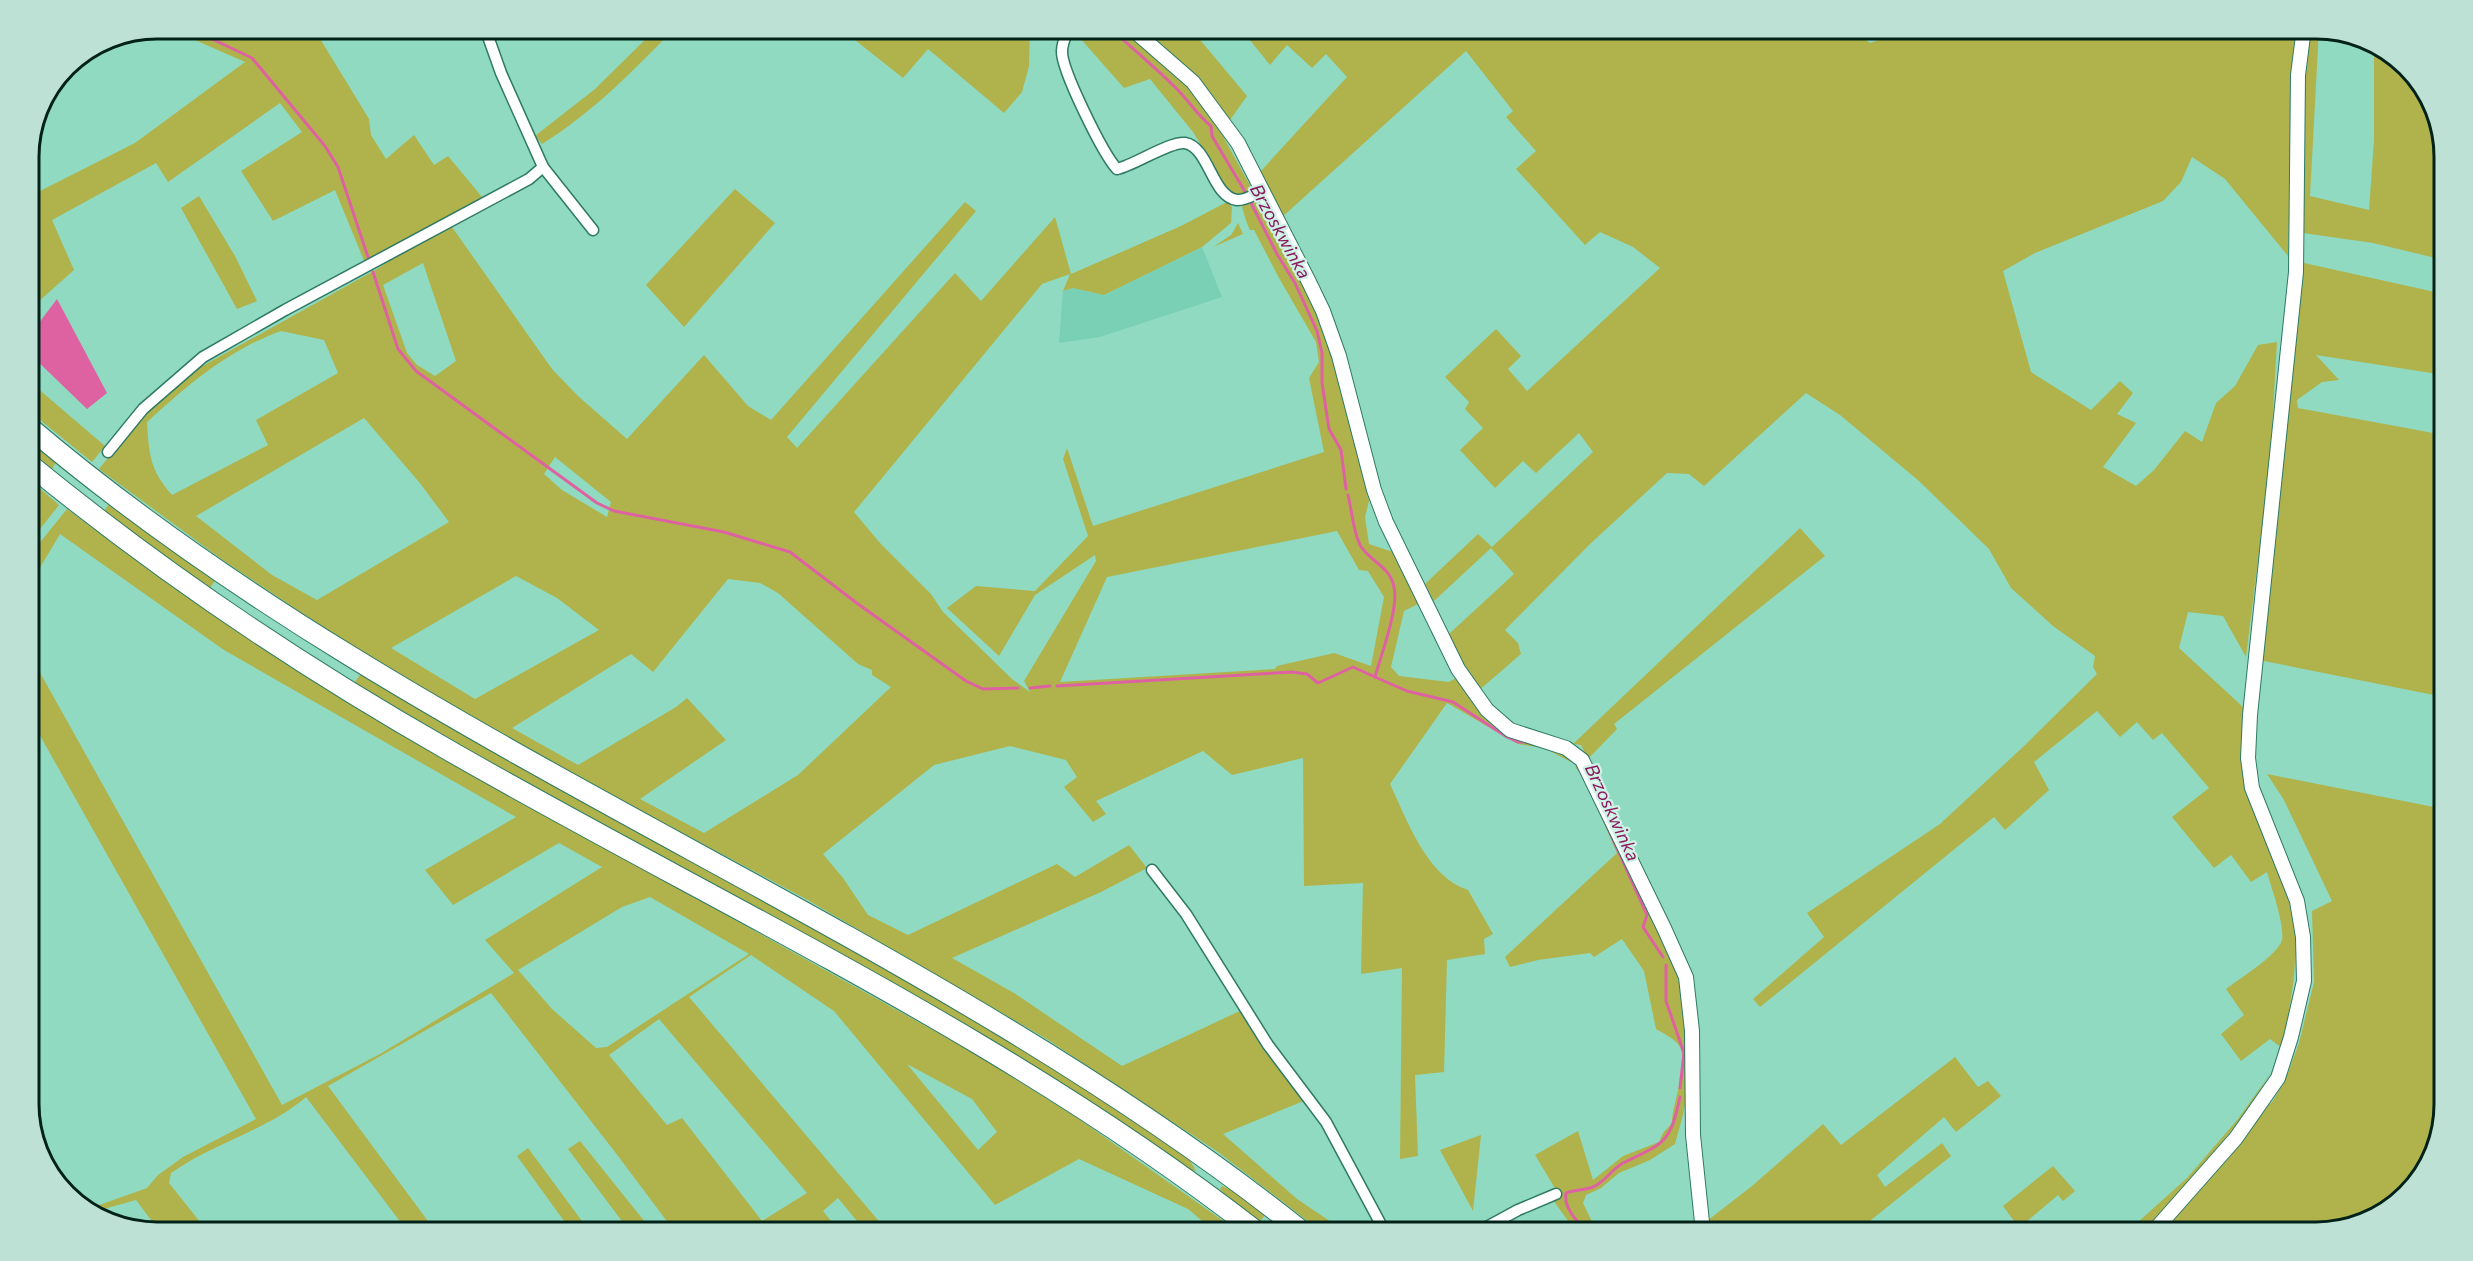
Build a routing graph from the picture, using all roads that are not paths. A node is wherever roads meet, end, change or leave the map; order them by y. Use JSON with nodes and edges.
{"nodes":[{"id":1,"x":489,"y":39,"type":"edge"},
{"id":2,"x":1065,"y":39,"type":"edge"},
{"id":3,"x":1144,"y":39,"type":"edge"},
{"id":4,"x":2303,"y":39,"type":"edge"},
{"id":5,"x":543,"y":167,"type":"junction"},
{"id":6,"x":1251,"y":196,"type":"junction"},
{"id":7,"x":593,"y":230,"type":"dead end"},
{"id":8,"x":39,"y":435,"type":"edge"},
{"id":9,"x":108,"y":452,"type":"dead end"},
{"id":10,"x":39,"y":472,"type":"edge"},
{"id":11,"x":1152,"y":870,"type":"dead end"},
{"id":12,"x":1556,"y":1194,"type":"dead end"},
{"id":13,"x":1242,"y":1222,"type":"edge"},
{"id":14,"x":1288,"y":1222,"type":"edge"},
{"id":15,"x":1379,"y":1222,"type":"edge"},
{"id":16,"x":1496,"y":1222,"type":"edge"},
{"id":17,"x":1702,"y":1222,"type":"edge"},
{"id":18,"x":2163,"y":1222,"type":"edge"}],
"edges":[{"from":1,"to":5,"type":"street"},
{"from":2,"to":6,"type":"street"},
{"from":3,"to":6,"type":"street"},
{"from":4,"to":18,"type":"street"},
{"from":5,"to":7,"type":"street"},
{"from":5,"to":9,"type":"street"},
{"from":6,"to":17,"type":"street"},
{"from":8,"to":14,"type":"highway"},
{"from":10,"to":13,"type":"highway"},
{"from":11,"to":15,"type":"street"},
{"from":12,"to":16,"type":"street"}]}
